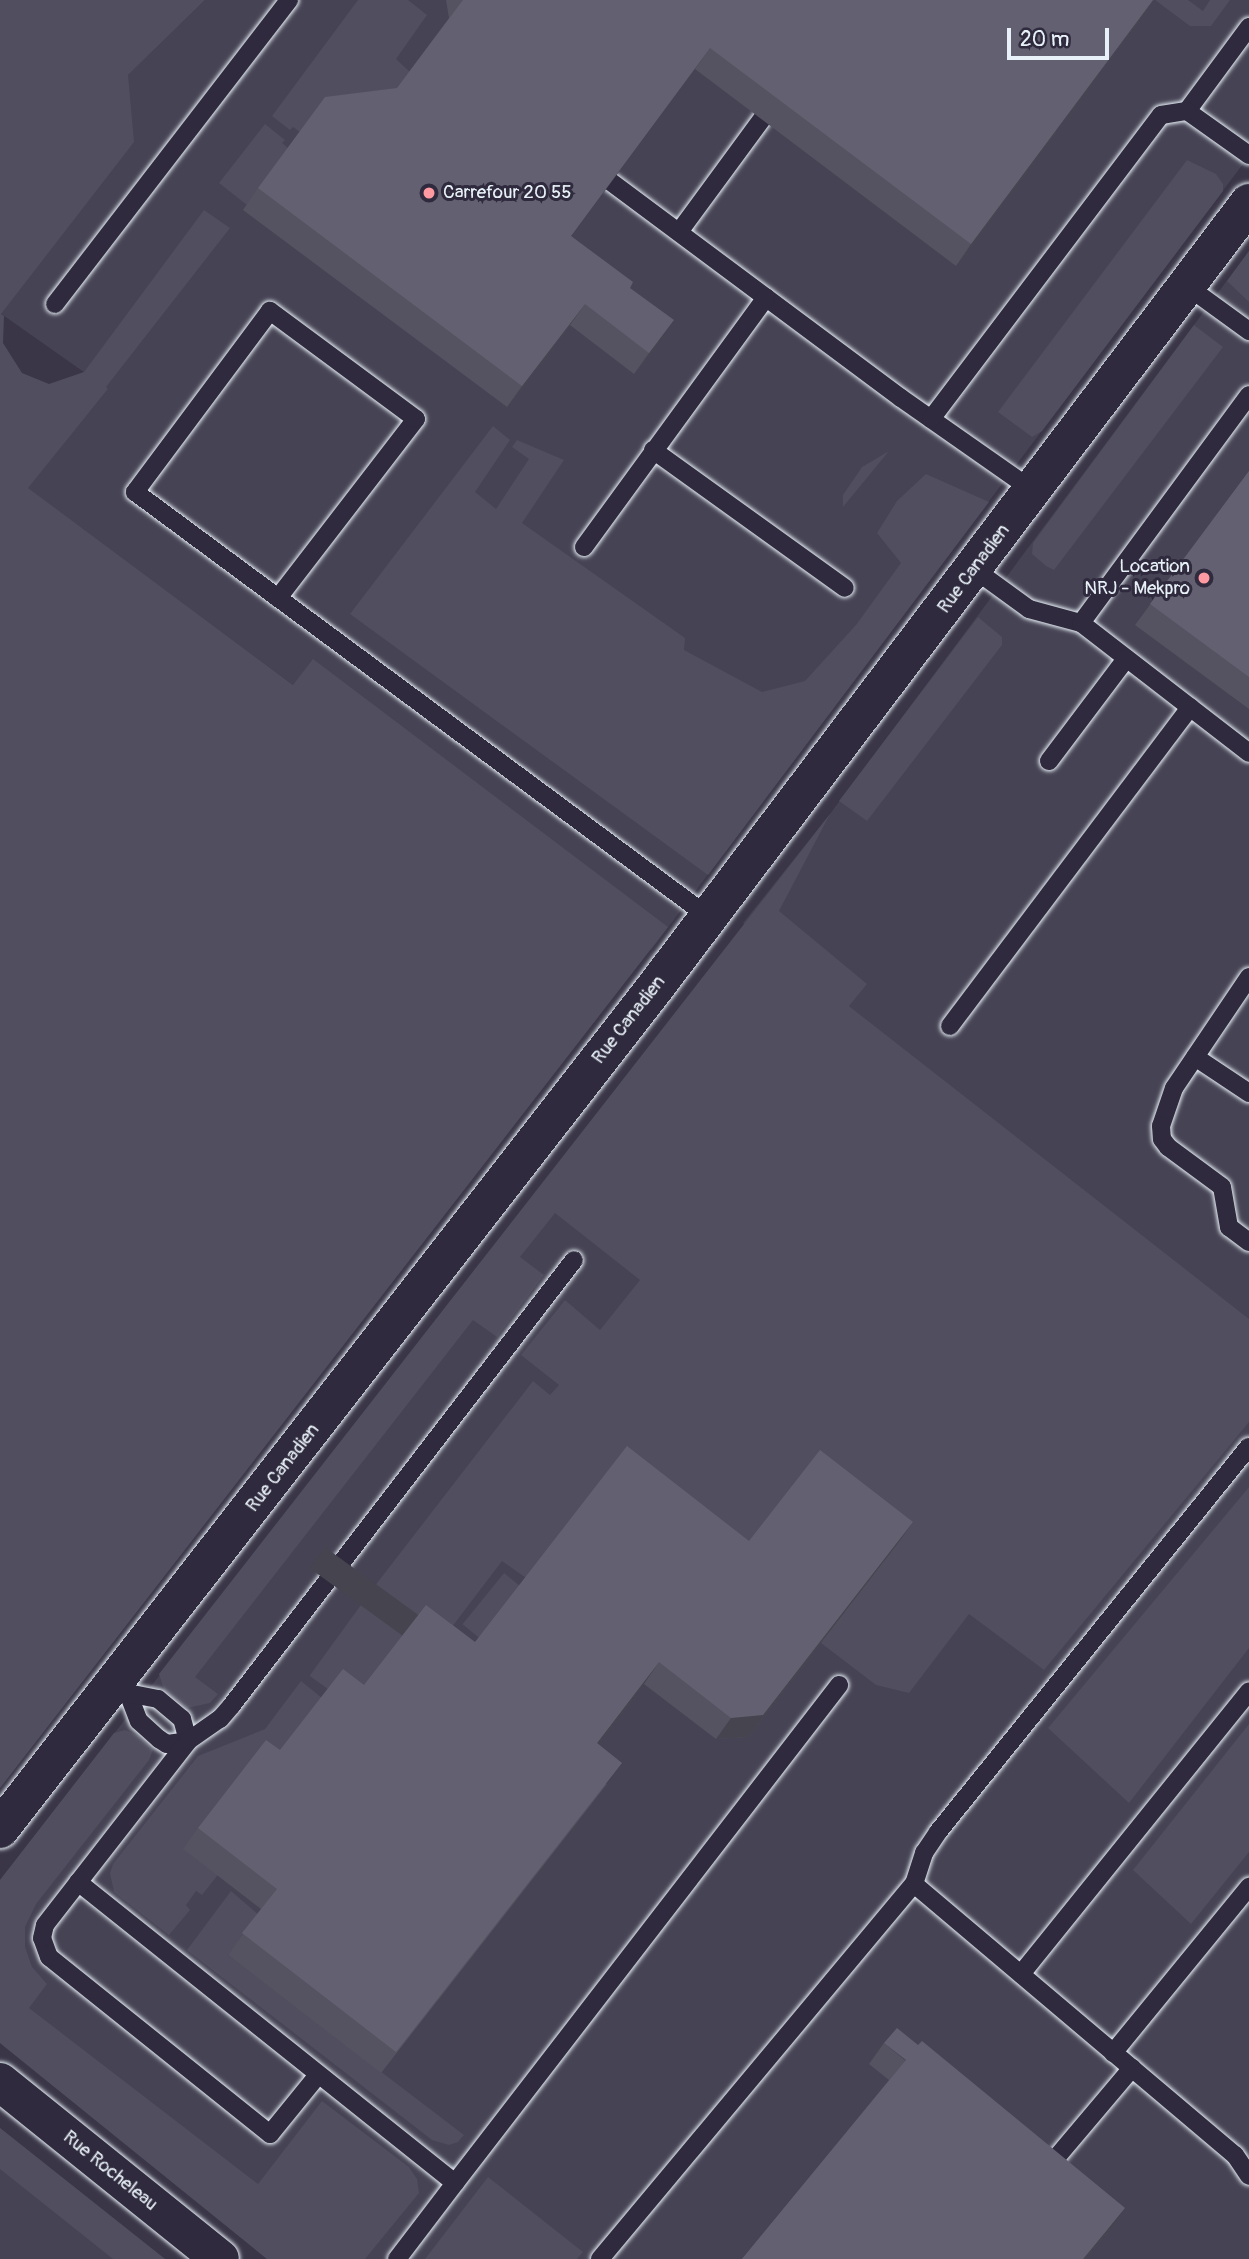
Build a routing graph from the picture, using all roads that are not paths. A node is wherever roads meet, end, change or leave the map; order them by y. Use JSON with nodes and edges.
{"nodes":[{"id":1,"x":289,"y":0,"type":"edge"},
{"id":2,"x":1249,"y":27,"type":"edge"},
{"id":3,"x":1187,"y":111,"type":"junction"},
{"id":4,"x":762,"y":119,"type":"dead end"},
{"id":5,"x":1249,"y":155,"type":"edge"},
{"id":6,"x":611,"y":182,"type":"edge"},
{"id":7,"x":1249,"y":203,"type":"edge"},
{"id":8,"x":679,"y":232,"type":"junction"},
{"id":9,"x":1186,"y":286,"type":"junction"},
{"id":10,"x":766,"y":297,"type":"junction"},
{"id":11,"x":55,"y":304,"type":"dead end"},
{"id":12,"x":1249,"y":331,"type":"edge"},
{"id":13,"x":1249,"y":395,"type":"edge"},
{"id":14,"x":931,"y":419,"type":"junction"},
{"id":15,"x":653,"y":450,"type":"junction"},
{"id":16,"x":1034,"y":491,"type":"junction"},
{"id":17,"x":584,"y":547,"type":"dead end"},
{"id":18,"x":974,"y":569,"type":"junction"},
{"id":19,"x":845,"y":588,"type":"dead end"},
{"id":20,"x":278,"y":598,"type":"junction"},
{"id":21,"x":1081,"y":623,"type":"junction"},
{"id":22,"x":1126,"y":659,"type":"junction"},
{"id":23,"x":1190,"y":707,"type":"junction"},
{"id":24,"x":1249,"y":753,"type":"edge"},
{"id":25,"x":1049,"y":761,"type":"dead end"},
{"id":26,"x":709,"y":917,"type":"junction"},
{"id":27,"x":1249,"y":977,"type":"edge"},
{"id":28,"x":950,"y":1026,"type":"dead end"},
{"id":29,"x":1195,"y":1057,"type":"junction"},
{"id":30,"x":1249,"y":1093,"type":"edge"},
{"id":31,"x":1249,"y":1242,"type":"edge"},
{"id":32,"x":574,"y":1260,"type":"dead end"},
{"id":33,"x":1249,"y":1447,"type":"edge"},
{"id":34,"x":839,"y":1685,"type":"dead end"},
{"id":35,"x":122,"y":1687,"type":"junction"},
{"id":36,"x":1249,"y":1691,"type":"edge"},
{"id":37,"x":188,"y":1741,"type":"junction"},
{"id":38,"x":0,"y":1829,"type":"edge"},
{"id":39,"x":78,"y":1882,"type":"junction"},
{"id":40,"x":914,"y":1884,"type":"junction"},
{"id":41,"x":1249,"y":1886,"type":"edge"},
{"id":42,"x":1021,"y":1974,"type":"junction"},
{"id":43,"x":1113,"y":2053,"type":"junction"},
{"id":44,"x":1132,"y":2068,"type":"junction"},
{"id":45,"x":318,"y":2075,"type":"junction"},
{"id":46,"x":0,"y":2082,"type":"edge"},
{"id":47,"x":1242,"y":2151,"type":"edge"},
{"id":48,"x":1043,"y":2174,"type":"edge"},
{"id":49,"x":1249,"y":2176,"type":"edge"},
{"id":50,"x":455,"y":2183,"type":"junction"},
{"id":51,"x":220,"y":2259,"type":"edge"},
{"id":52,"x":397,"y":2259,"type":"edge"},
{"id":53,"x":600,"y":2259,"type":"edge"}],
"edges":[{"from":1,"to":11,"type":"lane"},
{"from":2,"to":3,"type":"lane"},
{"from":3,"to":5,"type":"lane"},
{"from":3,"to":14,"type":"lane"},
{"from":4,"to":8,"type":"lane"},
{"from":6,"to":8,"type":"lane"},
{"from":7,"to":9,"type":"street","name":"Rue Canadien"},
{"from":8,"to":10,"type":"lane"},
{"from":9,"to":12,"type":"lane"},
{"from":9,"to":16,"type":"street","name":"Rue Canadien"},
{"from":10,"to":14,"type":"lane"},
{"from":10,"to":15,"type":"lane"},
{"from":13,"to":21,"type":"lane"},
{"from":14,"to":16,"type":"lane"},
{"from":15,"to":17,"type":"lane"},
{"from":15,"to":19,"type":"lane"},
{"from":16,"to":18,"type":"street","name":"Rue Canadien"},
{"from":18,"to":21,"type":"lane"},
{"from":18,"to":26,"type":"street","name":"Rue Canadien"},
{"from":20,"to":20,"type":"lane"},
{"from":20,"to":26,"type":"lane"},
{"from":21,"to":22,"type":"lane"},
{"from":22,"to":23,"type":"lane"},
{"from":22,"to":25,"type":"lane"},
{"from":23,"to":24,"type":"lane"},
{"from":23,"to":28,"type":"lane"},
{"from":26,"to":35,"type":"street","name":"Rue Canadien"},
{"from":27,"to":29,"type":"lane"},
{"from":29,"to":30,"type":"lane"},
{"from":29,"to":31,"type":"lane"},
{"from":32,"to":37,"type":"lane"},
{"from":33,"to":40,"type":"lane"},
{"from":34,"to":50,"type":"lane"},
{"from":35,"to":37,"type":"lane"},
{"from":35,"to":37,"type":"lane"},
{"from":35,"to":38,"type":"street","name":"Rue Canadien"},
{"from":36,"to":42,"type":"lane"},
{"from":37,"to":39,"type":"lane"},
{"from":39,"to":45,"type":"lane"},
{"from":39,"to":45,"type":"lane"},
{"from":40,"to":42,"type":"lane"},
{"from":40,"to":53,"type":"lane"},
{"from":41,"to":43,"type":"lane"},
{"from":42,"to":43,"type":"lane"},
{"from":43,"to":44,"type":"lane"},
{"from":44,"to":47,"type":"lane"},
{"from":44,"to":48,"type":"lane"},
{"from":45,"to":50,"type":"lane"},
{"from":46,"to":51,"type":"street","name":"Rue Rocheleau"},
{"from":47,"to":49,"type":"lane"},
{"from":50,"to":52,"type":"lane"}]}
